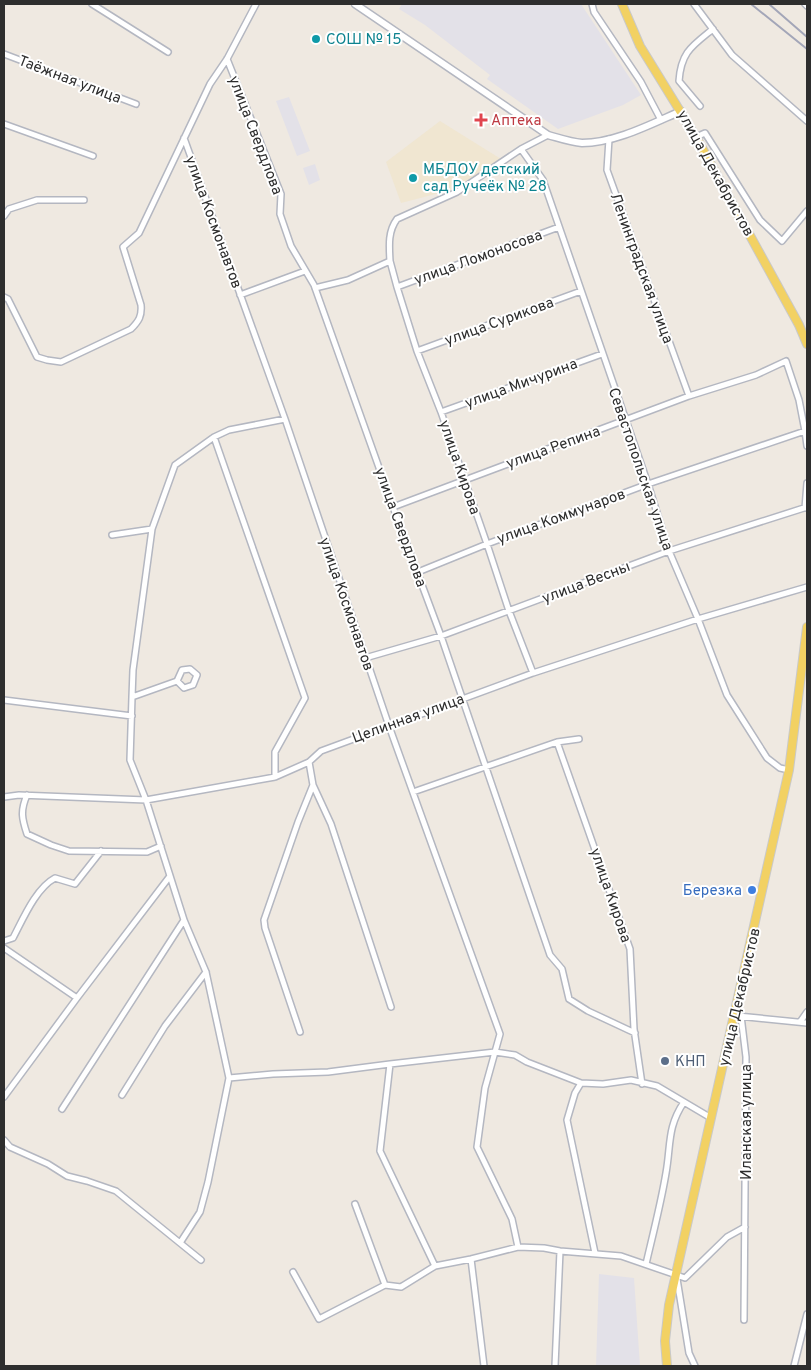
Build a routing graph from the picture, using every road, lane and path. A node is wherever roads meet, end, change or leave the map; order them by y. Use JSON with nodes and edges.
{"nodes":[{"id":1,"x":92,"y":4,"type":"edge"},
{"id":2,"x":256,"y":4,"type":"edge"},
{"id":3,"x":355,"y":4,"type":"edge"},
{"id":4,"x":592,"y":4,"type":"edge"},
{"id":5,"x":622,"y":4,"type":"edge"},
{"id":6,"x":694,"y":4,"type":"edge"},
{"id":7,"x":713,"y":29,"type":"junction"},
{"id":8,"x":168,"y":52,"type":"dead end"},
{"id":9,"x":4,"y":54,"type":"edge"},
{"id":10,"x":227,"y":59,"type":"junction"},
{"id":11,"x":136,"y":104,"type":"dead end"},
{"id":12,"x":700,"y":106,"type":"dead end"},
{"id":13,"x":681,"y":111,"type":"junction"},
{"id":14,"x":661,"y":120,"type":"junction"},
{"id":15,"x":807,"y":121,"type":"edge"},
{"id":16,"x":4,"y":124,"type":"edge"},
{"id":17,"x":548,"y":135,"type":"junction"},
{"id":18,"x":696,"y":136,"type":"junction"},
{"id":19,"x":184,"y":138,"type":"junction"},
{"id":20,"x":609,"y":139,"type":"junction"},
{"id":21,"x":521,"y":150,"type":"junction"},
{"id":22,"x":93,"y":156,"type":"dead end"},
{"id":23,"x":84,"y":200,"type":"dead end"},
{"id":24,"x":807,"y":211,"type":"edge"},
{"id":25,"x":4,"y":216,"type":"edge"},
{"id":26,"x":559,"y":227,"type":"junction"},
{"id":27,"x":390,"y":261,"type":"junction"},
{"id":28,"x":305,"y":271,"type":"junction"},
{"id":29,"x":396,"y":287,"type":"junction"},
{"id":30,"x":315,"y":288,"type":"junction"},
{"id":31,"x":581,"y":290,"type":"junction"},
{"id":32,"x":240,"y":295,"type":"junction"},
{"id":33,"x":4,"y":297,"type":"edge"},
{"id":34,"x":807,"y":344,"type":"edge"},
{"id":35,"x":417,"y":350,"type":"junction"},
{"id":36,"x":602,"y":354,"type":"junction"},
{"id":37,"x":689,"y":396,"type":"junction"},
{"id":38,"x":441,"y":412,"type":"junction"},
{"id":39,"x":285,"y":419,"type":"junction"},
{"id":40,"x":625,"y":420,"type":"junction"},
{"id":41,"x":805,"y":431,"type":"junction"},
{"id":42,"x":214,"y":437,"type":"junction"},
{"id":43,"x":807,"y":446,"type":"edge"},
{"id":44,"x":464,"y":480,"type":"junction"},
{"id":45,"x":807,"y":483,"type":"edge"},
{"id":46,"x":648,"y":484,"type":"junction"},
{"id":47,"x":393,"y":506,"type":"junction"},
{"id":48,"x":806,"y":507,"type":"edge"},
{"id":49,"x":152,"y":529,"type":"junction"},
{"id":50,"x":112,"y":535,"type":"dead end"},
{"id":51,"x":488,"y":544,"type":"junction"},
{"id":52,"x":668,"y":550,"type":"junction"},
{"id":53,"x":418,"y":572,"type":"junction"},
{"id":54,"x":807,"y":587,"type":"edge"},
{"id":55,"x":509,"y":611,"type":"junction"},
{"id":56,"x":698,"y":618,"type":"junction"},
{"id":57,"x":807,"y":627,"type":"edge"},
{"id":58,"x":441,"y":636,"type":"junction"},
{"id":59,"x":365,"y":658,"type":"junction"},
{"id":60,"x":533,"y":673,"type":"junction"},
{"id":61,"x":177,"y":681,"type":"dead end"},
{"id":62,"x":132,"y":697,"type":"junction"},
{"id":63,"x":461,"y":698,"type":"junction"},
{"id":64,"x":4,"y":700,"type":"edge"},
{"id":65,"x":132,"y":716,"type":"junction"},
{"id":66,"x":388,"y":726,"type":"junction"},
{"id":67,"x":579,"y":739,"type":"dead end"},
{"id":68,"x":557,"y":742,"type":"junction"},
{"id":69,"x":309,"y":762,"type":"junction"},
{"id":70,"x":485,"y":768,"type":"junction"},
{"id":71,"x":790,"y":770,"type":"junction"},
{"id":72,"x":275,"y":776,"type":"junction"},
{"id":73,"x":313,"y":785,"type":"junction"},
{"id":74,"x":413,"y":792,"type":"junction"},
{"id":75,"x":27,"y":795,"type":"junction"},
{"id":76,"x":4,"y":797,"type":"edge"},
{"id":77,"x":146,"y":800,"type":"junction"},
{"id":78,"x":160,"y":846,"type":"junction"},
{"id":79,"x":101,"y":851,"type":"junction"},
{"id":80,"x":170,"y":876,"type":"junction"},
{"id":81,"x":184,"y":920,"type":"junction"},
{"id":82,"x":4,"y":941,"type":"edge"},
{"id":83,"x":4,"y":948,"type":"edge"},
{"id":84,"x":206,"y":972,"type":"junction"},
{"id":85,"x":76,"y":998,"type":"junction"},
{"id":86,"x":391,"y":1007,"type":"dead end"},
{"id":87,"x":807,"y":1012,"type":"edge"},
{"id":88,"x":738,"y":1016,"type":"junction"},
{"id":89,"x":800,"y":1022,"type":"junction"},
{"id":90,"x":807,"y":1023,"type":"edge"},
{"id":91,"x":300,"y":1032,"type":"dead end"},
{"id":92,"x":635,"y":1033,"type":"junction"},
{"id":93,"x":495,"y":1052,"type":"junction"},
{"id":94,"x":390,"y":1064,"type":"junction"},
{"id":95,"x":229,"y":1078,"type":"junction"},
{"id":96,"x":581,"y":1083,"type":"junction"},
{"id":97,"x":642,"y":1084,"type":"junction"},
{"id":98,"x":122,"y":1095,"type":"dead end"},
{"id":99,"x":4,"y":1097,"type":"edge"},
{"id":100,"x":684,"y":1102,"type":"junction"},
{"id":101,"x":62,"y":1109,"type":"dead end"},
{"id":102,"x":711,"y":1118,"type":"junction"},
{"id":103,"x":4,"y":1140,"type":"edge"},
{"id":104,"x":355,"y":1204,"type":"dead end"},
{"id":105,"x":745,"y":1227,"type":"junction"},
{"id":106,"x":180,"y":1243,"type":"junction"},
{"id":107,"x":518,"y":1246,"type":"junction"},
{"id":108,"x":560,"y":1251,"type":"junction"},
{"id":109,"x":595,"y":1253,"type":"junction"},
{"id":110,"x":471,"y":1259,"type":"junction"},
{"id":111,"x":201,"y":1260,"type":"dead end"},
{"id":112,"x":646,"y":1264,"type":"junction"},
{"id":113,"x":435,"y":1266,"type":"junction"},
{"id":114,"x":293,"y":1272,"type":"dead end"},
{"id":115,"x":676,"y":1276,"type":"junction"},
{"id":116,"x":384,"y":1285,"type":"junction"},
{"id":117,"x":807,"y":1314,"type":"edge"},
{"id":118,"x":744,"y":1320,"type":"dead end"},
{"id":119,"x":484,"y":1366,"type":"edge"},
{"id":120,"x":556,"y":1366,"type":"edge"},
{"id":121,"x":667,"y":1366,"type":"edge"},
{"id":122,"x":695,"y":1366,"type":"edge"},
{"id":123,"x":794,"y":1366,"type":"edge"}],
"edges":[{"from":1,"to":8,"type":"street"},
{"from":2,"to":10,"type":"street"},
{"from":3,"to":17,"type":"street"},
{"from":4,"to":14,"type":"street"},
{"from":5,"to":13,"type":"main road","name":"улица Декабристов"},
{"from":6,"to":7,"type":"street"},
{"from":7,"to":12,"type":"street"},
{"from":7,"to":15,"type":"street"},
{"from":9,"to":11,"type":"street","name":"Таёжная улица"},
{"from":10,"to":19,"type":"street"},
{"from":10,"to":28,"type":"street","name":"улица Свердлова"},
{"from":13,"to":14,"type":"street"},
{"from":13,"to":18,"type":"main road","name":"улица Декабристов"},
{"from":14,"to":20,"type":"street"},
{"from":16,"to":22,"type":"street"},
{"from":17,"to":20,"type":"street"},
{"from":17,"to":21,"type":"street","name":"улица Кирова"},
{"from":18,"to":24,"type":"street"},
{"from":18,"to":34,"type":"main road","name":"улица Декабристов"},
{"from":19,"to":32,"type":"street","name":"улица Космонавтов"},
{"from":19,"to":33,"type":"street"},
{"from":20,"to":37,"type":"street","name":"Ленинградская улица"},
{"from":21,"to":26,"type":"street","name":"Севастопольская улица"},
{"from":21,"to":27,"type":"street","name":"улица Кирова"},
{"from":23,"to":25,"type":"street"},
{"from":26,"to":29,"type":"street","name":"улица Ломоносова"},
{"from":26,"to":31,"type":"street","name":"Севастопольская улица"},
{"from":27,"to":29,"type":"street","name":"улица Кирова"},
{"from":27,"to":30,"type":"street"},
{"from":28,"to":30,"type":"street","name":"улица Свердлова"},
{"from":28,"to":32,"type":"street"},
{"from":29,"to":35,"type":"street","name":"улица Кирова"},
{"from":30,"to":47,"type":"street","name":"улица Свердлова"},
{"from":31,"to":35,"type":"street","name":"улица Сурикова"},
{"from":31,"to":36,"type":"street","name":"Севастопольская улица"},
{"from":32,"to":39,"type":"street","name":"улица Космонавтов"},
{"from":35,"to":38,"type":"street","name":"улица Кирова"},
{"from":36,"to":38,"type":"street","name":"улица Мичурина"},
{"from":36,"to":40,"type":"street","name":"Севастопольская улица"},
{"from":37,"to":40,"type":"street","name":"улица Репина"},
{"from":37,"to":41,"type":"street","name":"улица Репина"},
{"from":38,"to":44,"type":"street","name":"улица Кирова"},
{"from":39,"to":42,"type":"street"},
{"from":39,"to":59,"type":"street","name":"улица Космонавтов"},
{"from":40,"to":44,"type":"street","name":"улица Репина"},
{"from":40,"to":46,"type":"street","name":"Севастопольская улица"},
{"from":41,"to":43,"type":"street"},
{"from":41,"to":46,"type":"street","name":"улица Коммунаров"},
{"from":42,"to":49,"type":"street"},
{"from":42,"to":72,"type":"street"},
{"from":44,"to":47,"type":"street","name":"улица Репина"},
{"from":44,"to":51,"type":"street","name":"улица Кирова"},
{"from":45,"to":48,"type":"street"},
{"from":46,"to":51,"type":"street","name":"улица Коммунаров"},
{"from":46,"to":52,"type":"street","name":"Севастопольская улица"},
{"from":47,"to":53,"type":"street","name":"улица Свердлова"},
{"from":48,"to":52,"type":"street","name":"улица Весны"},
{"from":49,"to":50,"type":"street"},
{"from":49,"to":62,"type":"street"},
{"from":51,"to":53,"type":"street","name":"улица Коммунаров"},
{"from":51,"to":55,"type":"street","name":"улица Кирова"},
{"from":52,"to":55,"type":"street","name":"улица Весны"},
{"from":52,"to":56,"type":"street","name":"Севастопольская улица"},
{"from":53,"to":58,"type":"street","name":"улица Свердлова"},
{"from":54,"to":56,"type":"street","name":"Целинная улица"},
{"from":55,"to":58,"type":"street","name":"улица Весны"},
{"from":55,"to":60,"type":"street","name":"улица Кирова"},
{"from":56,"to":60,"type":"street","name":"Целинная улица"},
{"from":56,"to":71,"type":"street","name":"Севастопольская улица"},
{"from":57,"to":71,"type":"main road","name":"улица Декабристов"},
{"from":58,"to":59,"type":"street","name":"улица Весны"},
{"from":58,"to":63,"type":"street","name":"улица Свердлова"},
{"from":59,"to":66,"type":"street","name":"улица Космонавтов"},
{"from":60,"to":63,"type":"street","name":"Целинная улица"},
{"from":61,"to":62,"type":"street"},
{"from":62,"to":65,"type":"street"},
{"from":63,"to":66,"type":"street","name":"Целинная улица"},
{"from":63,"to":70,"type":"street","name":"улица Свердлова"},
{"from":64,"to":65,"type":"street"},
{"from":65,"to":77,"type":"street"},
{"from":66,"to":69,"type":"street","name":"Целинная улица"},
{"from":66,"to":74,"type":"street","name":"улица Космонавтов"},
{"from":67,"to":68,"type":"street"},
{"from":68,"to":70,"type":"street"},
{"from":68,"to":92,"type":"street","name":"улица Кирова"},
{"from":69,"to":72,"type":"street","name":"Целинная улица"},
{"from":69,"to":73,"type":"street"},
{"from":70,"to":74,"type":"street"},
{"from":70,"to":92,"type":"street","name":"улица Свердлова"},
{"from":71,"to":88,"type":"main road","name":"улица Декабристов"},
{"from":72,"to":77,"type":"street","name":"Целинная улица"},
{"from":73,"to":86,"type":"street"},
{"from":73,"to":91,"type":"street"},
{"from":74,"to":93,"type":"street","name":"улица Космонавтов"},
{"from":75,"to":76,"type":"street","name":"Целинная улица"},
{"from":75,"to":77,"type":"street","name":"Целинная улица"},
{"from":75,"to":79,"type":"street"},
{"from":77,"to":78,"type":"street"},
{"from":78,"to":79,"type":"street"},
{"from":78,"to":80,"type":"street"},
{"from":79,"to":82,"type":"street"},
{"from":80,"to":81,"type":"street"},
{"from":80,"to":85,"type":"street"},
{"from":81,"to":84,"type":"street"},
{"from":81,"to":101,"type":"street"},
{"from":83,"to":85,"type":"street"},
{"from":84,"to":95,"type":"street"},
{"from":84,"to":98,"type":"street"},
{"from":85,"to":99,"type":"street"},
{"from":87,"to":89,"type":"street"},
{"from":88,"to":89,"type":"street"},
{"from":88,"to":102,"type":"main road","name":"улица Декабристов"},
{"from":88,"to":105,"type":"street","name":"Иланская улица"},
{"from":89,"to":90,"type":"street"},
{"from":92,"to":97,"type":"street","name":"улица Кирова"},
{"from":93,"to":94,"type":"street"},
{"from":93,"to":96,"type":"street"},
{"from":93,"to":107,"type":"street","name":"улица Космонавтов"},
{"from":94,"to":95,"type":"street"},
{"from":94,"to":113,"type":"street"},
{"from":95,"to":106,"type":"street"},
{"from":96,"to":97,"type":"street"},
{"from":96,"to":109,"type":"street"},
{"from":97,"to":100,"type":"street"},
{"from":100,"to":102,"type":"street"},
{"from":100,"to":112,"type":"street"},
{"from":102,"to":115,"type":"main road","name":"улица Декабристов"},
{"from":103,"to":106,"type":"street"},
{"from":104,"to":116,"type":"street"},
{"from":105,"to":115,"type":"street"},
{"from":105,"to":118,"type":"street","name":"Иланская улица"},
{"from":106,"to":111,"type":"street"},
{"from":107,"to":108,"type":"street"},
{"from":107,"to":110,"type":"street"},
{"from":108,"to":109,"type":"street"},
{"from":108,"to":120,"type":"street"},
{"from":109,"to":112,"type":"street"},
{"from":110,"to":113,"type":"street"},
{"from":110,"to":119,"type":"street"},
{"from":112,"to":115,"type":"street"},
{"from":113,"to":116,"type":"street"},
{"from":114,"to":116,"type":"street"},
{"from":115,"to":121,"type":"main road","name":"улица Декабристов"},
{"from":115,"to":122,"type":"street"},
{"from":117,"to":123,"type":"street"}]}
